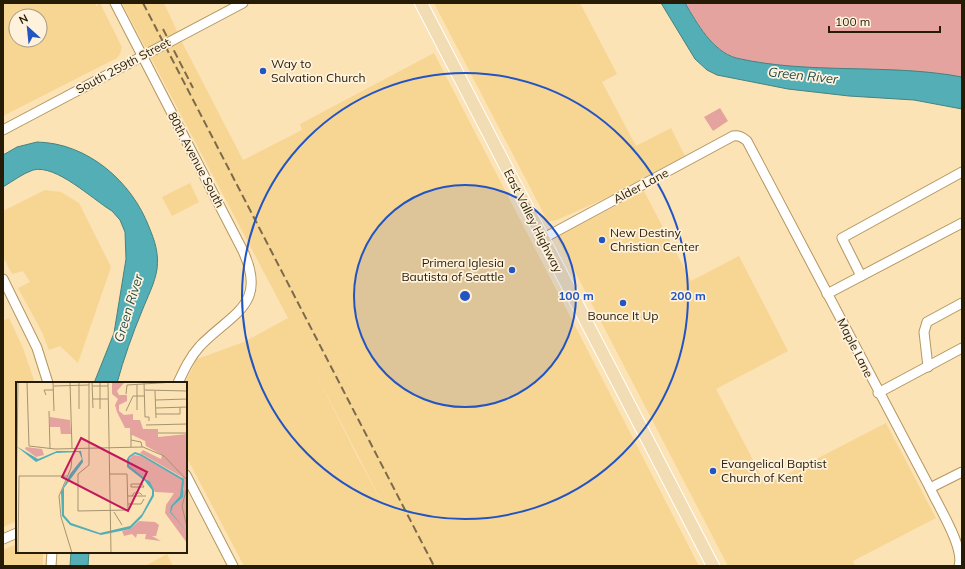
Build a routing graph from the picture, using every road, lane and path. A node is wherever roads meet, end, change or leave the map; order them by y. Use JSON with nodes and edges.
{"nodes":[{"id":1,"x":114,"y":3,"type":"edge"},
{"id":2,"x":243,"y":3,"type":"edge"},
{"id":3,"x":421,"y":3,"type":"edge"},
{"id":4,"x":142,"y":56,"type":"junction"},
{"id":5,"x":3,"y":130,"type":"edge"},
{"id":6,"x":740,"y":136,"type":"joint"},
{"id":7,"x":962,"y":172,"type":"edge"},
{"id":8,"x":962,"y":223,"type":"edge"},
{"id":9,"x":542,"y":239,"type":"junction"},
{"id":10,"x":861,"y":276,"type":"junction"},
{"id":11,"x":3,"y":279,"type":"edge"},
{"id":12,"x":827,"y":294,"type":"junction"},
{"id":13,"x":962,"y":303,"type":"edge"},
{"id":14,"x":962,"y":348,"type":"edge"},
{"id":15,"x":928,"y":367,"type":"junction"},
{"id":16,"x":48,"y":382,"type":"edge"},
{"id":17,"x":179,"y":382,"type":"edge"},
{"id":18,"x":878,"y":393,"type":"junction"},
{"id":19,"x":962,"y":472,"type":"edge"},
{"id":20,"x":187,"y":477,"type":"edge"},
{"id":21,"x":930,"y":488,"type":"junction"},
{"id":22,"x":16,"y":534,"type":"edge"},
{"id":23,"x":3,"y":540,"type":"edge"},
{"id":24,"x":52,"y":553,"type":"edge"},
{"id":25,"x":51,"y":566,"type":"edge"},
{"id":26,"x":233,"y":566,"type":"edge"},
{"id":27,"x":713,"y":566,"type":"edge"},
{"id":28,"x":959,"y":566,"type":"edge"}],
"edges":[{"from":1,"to":4,"type":"street","name":"80th Avenue South"},
{"from":2,"to":4,"type":"street","name":"South 259th Street"},
{"from":3,"to":9,"type":"main road","name":"East Valley Highway"},
{"from":4,"to":5,"type":"street","name":"South 259th Street"},
{"from":4,"to":17,"type":"street","name":"80th Avenue South"},
{"from":6,"to":9,"type":"street","name":"Alder Lane"},
{"from":6,"to":12,"type":"street","name":"Maple Lane"},
{"from":7,"to":10,"type":"street"},
{"from":8,"to":10,"type":"street"},
{"from":9,"to":27,"type":"main road","name":"East Valley Highway"},
{"from":10,"to":12,"type":"street"},
{"from":11,"to":16,"type":"street"},
{"from":12,"to":18,"type":"street","name":"Maple Lane"},
{"from":13,"to":15,"type":"street"},
{"from":14,"to":15,"type":"street"},
{"from":15,"to":18,"type":"street"},
{"from":18,"to":21,"type":"street","name":"Maple Lane"},
{"from":19,"to":21,"type":"street"},
{"from":20,"to":26,"type":"street"},
{"from":21,"to":28,"type":"street","name":"Maple Lane"},
{"from":22,"to":23,"type":"street"},
{"from":24,"to":25,"type":"street"}]}
